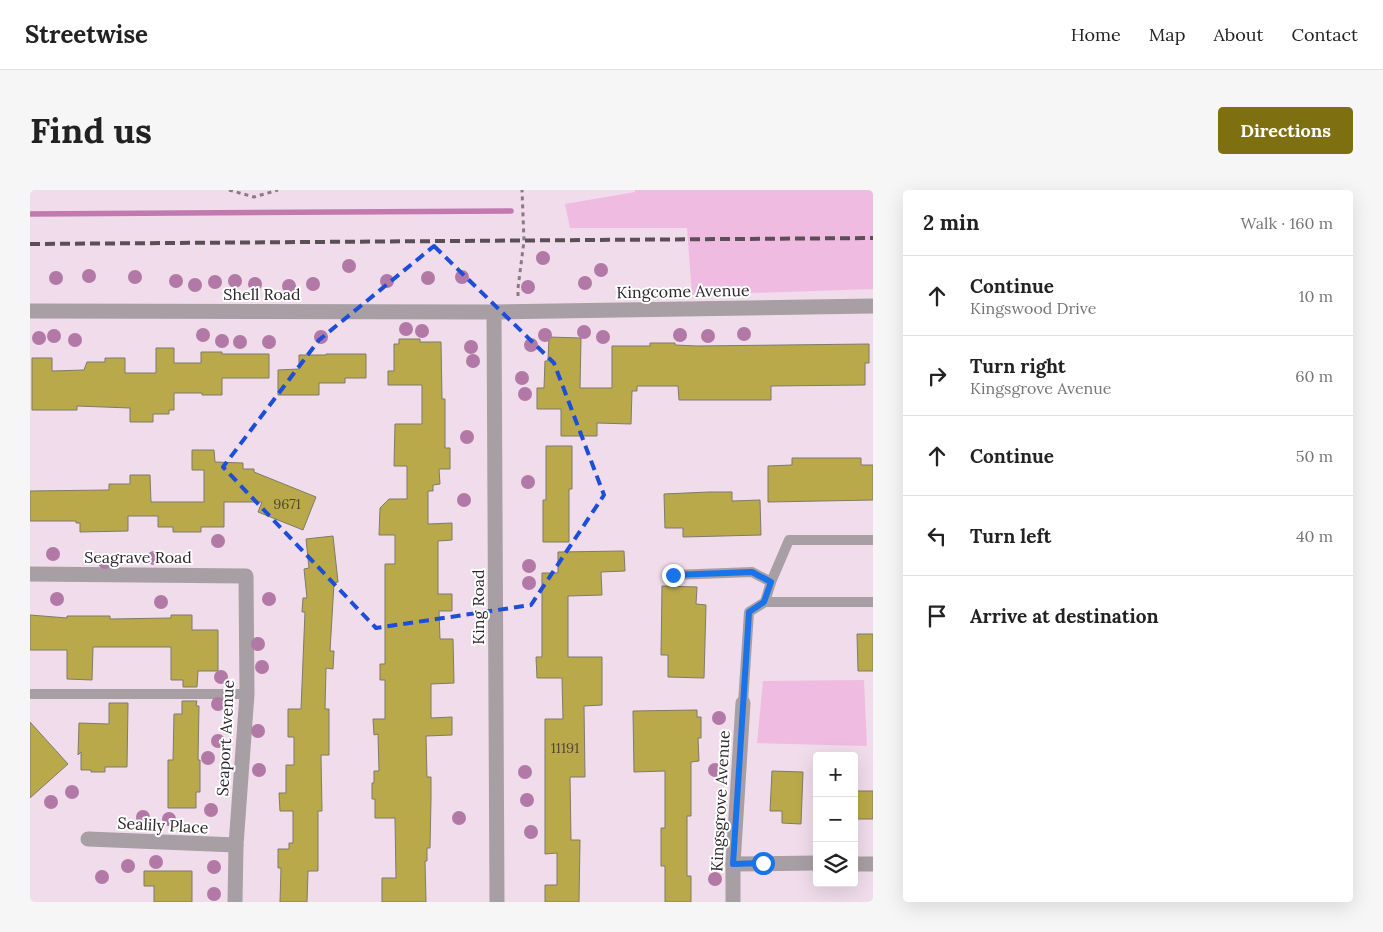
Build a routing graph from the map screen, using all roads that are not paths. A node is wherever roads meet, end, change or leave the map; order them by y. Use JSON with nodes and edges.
{"nodes":[{"id":1,"x":873,"y":306,"type":"edge"},
{"id":2,"x":30,"y":311,"type":"edge"},
{"id":3,"x":494,"y":312,"type":"junction"},
{"id":4,"x":873,"y":540,"type":"edge"},
{"id":5,"x":30,"y":574,"type":"edge"},
{"id":6,"x":673,"y":575,"type":"dead end"},
{"id":7,"x":246,"y":576,"type":"joint"},
{"id":8,"x":771,"y":582,"type":"junction"},
{"id":9,"x":764,"y":602,"type":"junction"},
{"id":10,"x":873,"y":602,"type":"edge"},
{"id":11,"x":30,"y":694,"type":"edge"},
{"id":12,"x":247,"y":694,"type":"junction"},
{"id":13,"x":744,"y":703,"type":"joint"},
{"id":14,"x":88,"y":839,"type":"dead end"},
{"id":15,"x":236,"y":845,"type":"junction"},
{"id":16,"x":813,"y":863,"type":"edge"},
{"id":17,"x":733,"y":864,"type":"junction"},
{"id":18,"x":858,"y":864,"type":"edge"},
{"id":19,"x":873,"y":864,"type":"edge"},
{"id":20,"x":235,"y":902,"type":"edge"},
{"id":21,"x":497,"y":902,"type":"edge"},
{"id":22,"x":733,"y":902,"type":"edge"}],
"edges":[{"from":1,"to":3,"type":"street","name":"Kingcome Avenue"},
{"from":2,"to":3,"type":"street","name":"Shell Road"},
{"from":3,"to":21,"type":"street","name":"King Road"},
{"from":4,"to":8,"type":"lane"},
{"from":5,"to":7,"type":"street","name":"Seagrave Road"},
{"from":6,"to":8,"type":"lane"},
{"from":7,"to":12,"type":"street","name":"Seaport Avenue"},
{"from":8,"to":9,"type":"lane"},
{"from":9,"to":10,"type":"lane"},
{"from":9,"to":13,"type":"lane"},
{"from":11,"to":12,"type":"lane"},
{"from":12,"to":15,"type":"street","name":"Seaport Avenue"},
{"from":13,"to":17,"type":"street","name":"Kingsgrove Avenue"},
{"from":14,"to":15,"type":"street","name":"Sealily Place"},
{"from":15,"to":20,"type":"street","name":"Seaport Avenue"},
{"from":16,"to":17,"type":"street"},
{"from":17,"to":22,"type":"street","name":"Kingsgrove Avenue"},
{"from":18,"to":19,"type":"street"}]}
